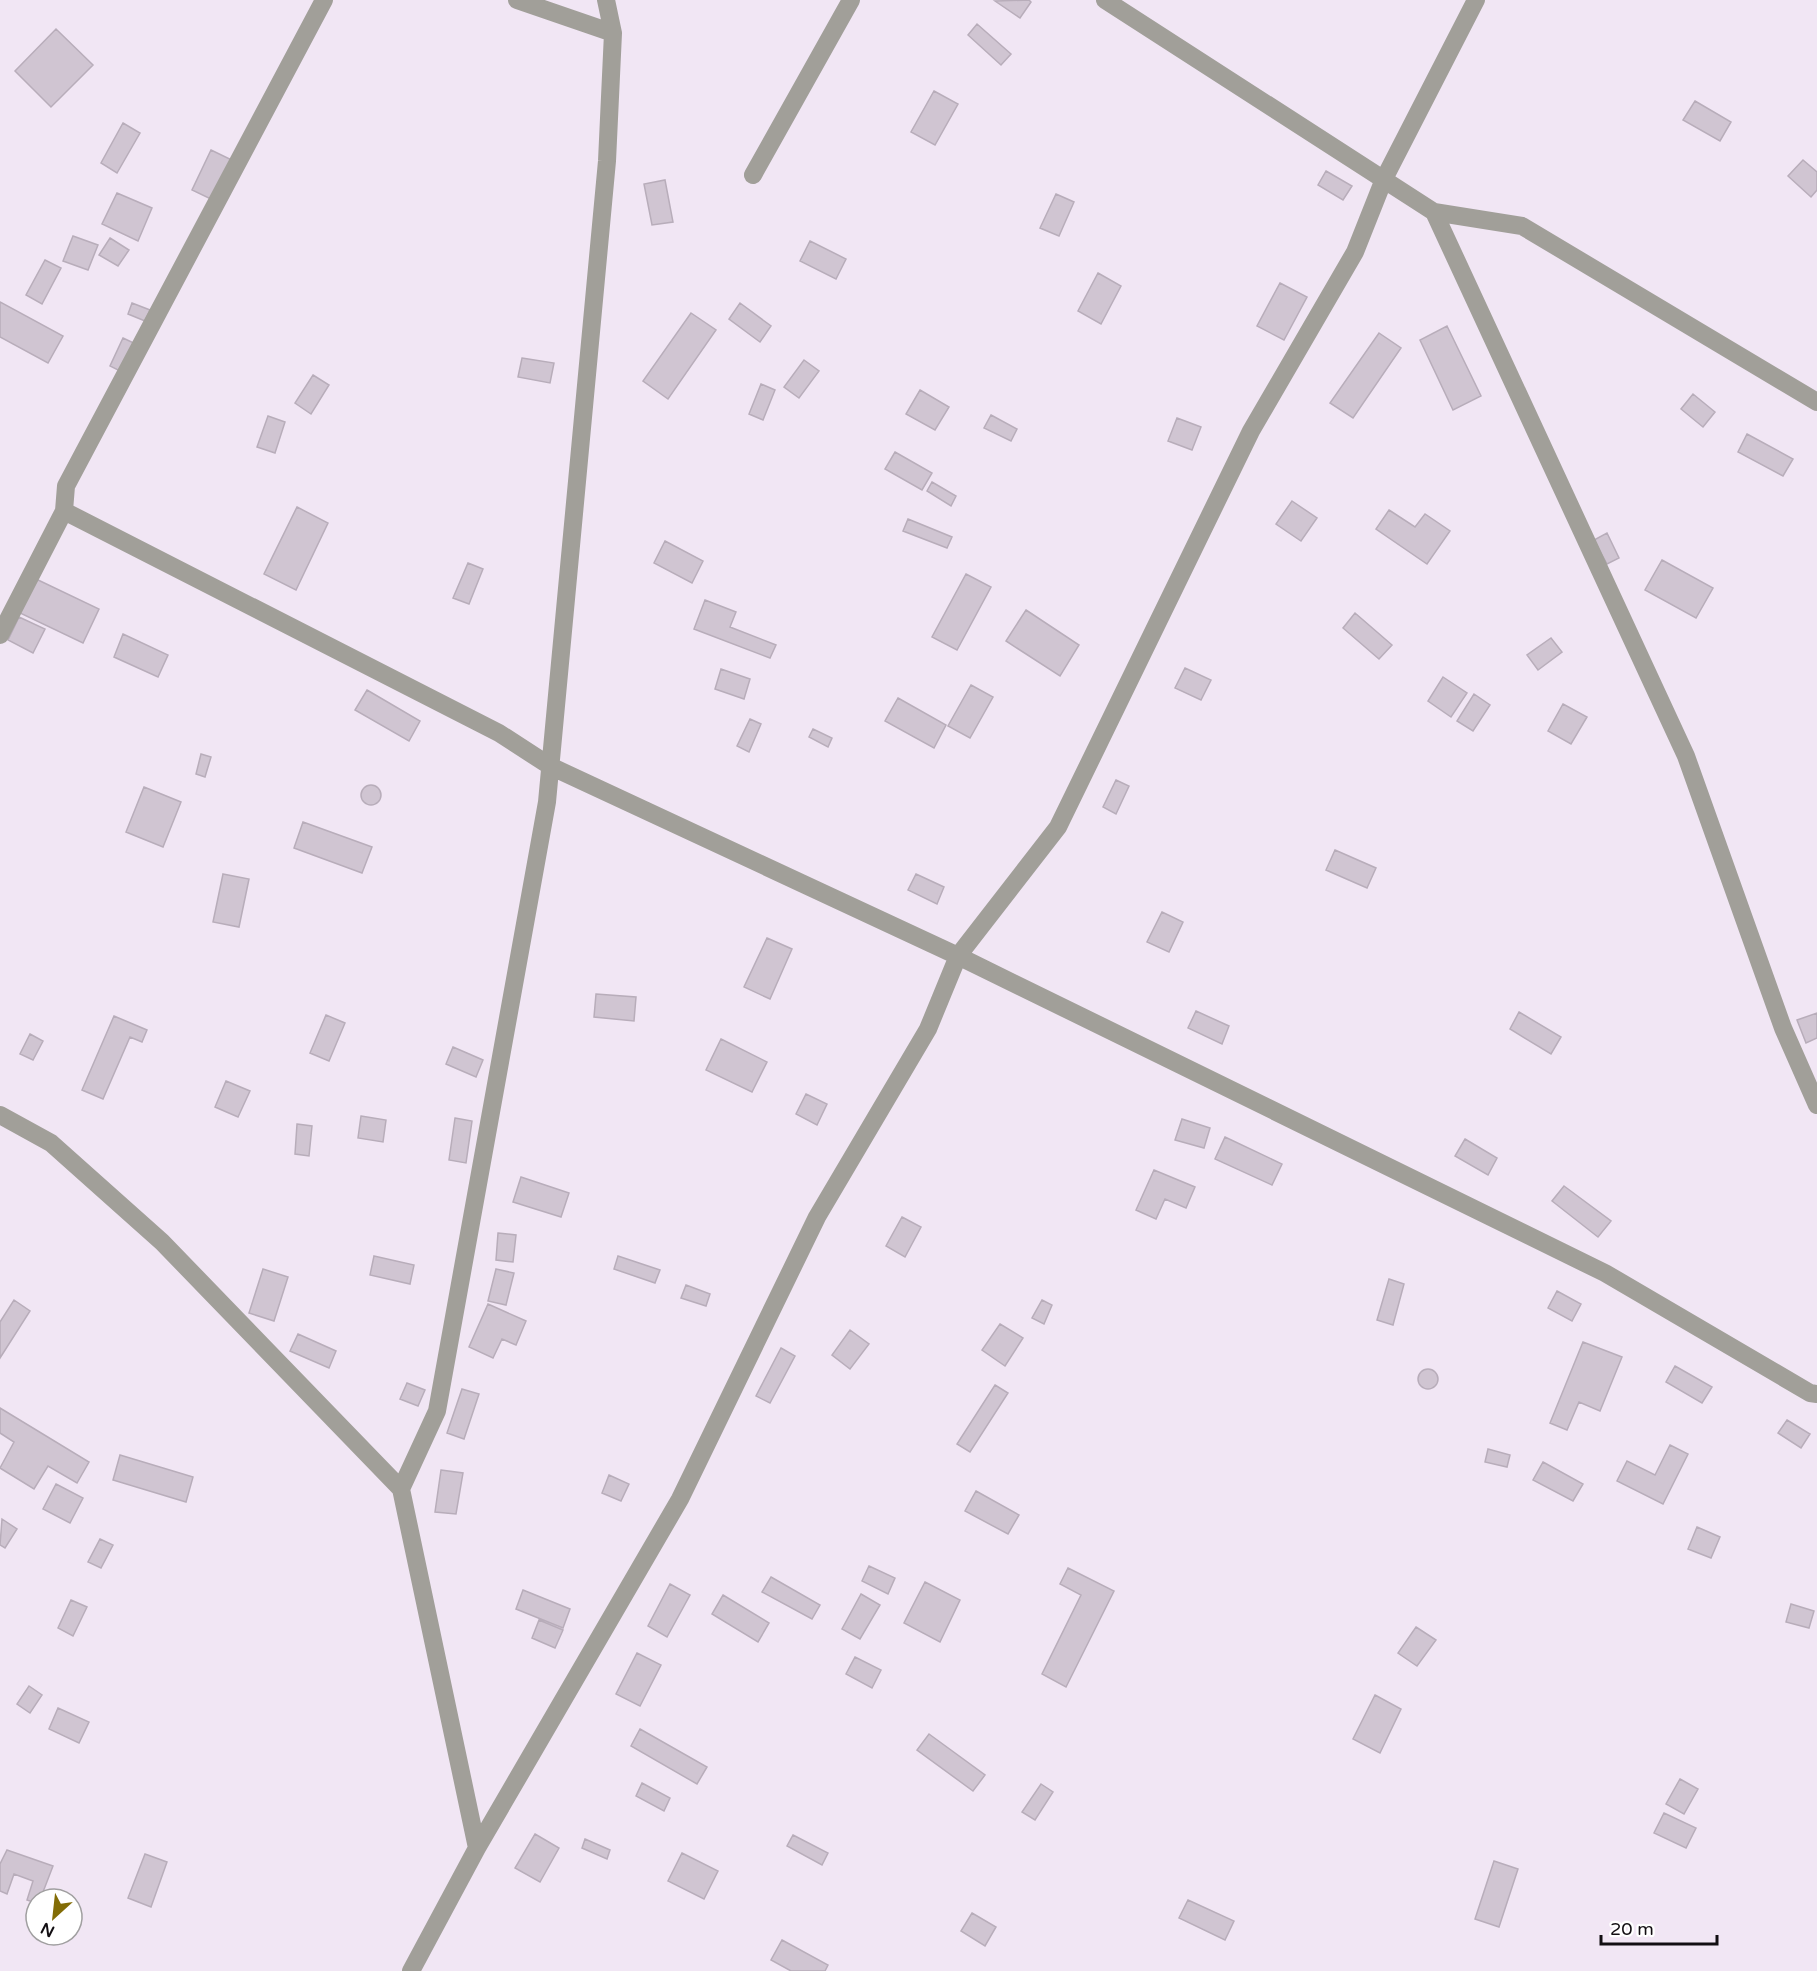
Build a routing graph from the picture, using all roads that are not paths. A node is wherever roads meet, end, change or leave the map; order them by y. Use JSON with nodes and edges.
{"nodes":[{"id":1,"x":324,"y":0,"type":"edge"},
{"id":2,"x":517,"y":0,"type":"edge"},
{"id":3,"x":606,"y":0,"type":"edge"},
{"id":4,"x":851,"y":0,"type":"edge"},
{"id":5,"x":1105,"y":0,"type":"edge"},
{"id":6,"x":1476,"y":0,"type":"edge"},
{"id":7,"x":613,"y":33,"type":"junction"},
{"id":8,"x":753,"y":175,"type":"dead end"},
{"id":9,"x":1384,"y":179,"type":"junction"},
{"id":10,"x":1434,"y":212,"type":"junction"},
{"id":11,"x":1817,"y":402,"type":"edge"},
{"id":12,"x":64,"y":512,"type":"junction"},
{"id":13,"x":0,"y":635,"type":"edge"},
{"id":14,"x":550,"y":766,"type":"junction"},
{"id":15,"x":958,"y":956,"type":"junction"},
{"id":16,"x":1817,"y":1105,"type":"edge"},
{"id":17,"x":0,"y":1115,"type":"edge"},
{"id":18,"x":1817,"y":1394,"type":"edge"},
{"id":19,"x":401,"y":1489,"type":"junction"},
{"id":20,"x":477,"y":1848,"type":"junction"},
{"id":21,"x":411,"y":1971,"type":"edge"}],
"edges":[{"from":1,"to":12,"type":"street"},
{"from":2,"to":7,"type":"street"},
{"from":3,"to":7,"type":"street"},
{"from":4,"to":8,"type":"street"},
{"from":5,"to":9,"type":"street"},
{"from":6,"to":9,"type":"street"},
{"from":7,"to":14,"type":"street"},
{"from":9,"to":10,"type":"street"},
{"from":9,"to":15,"type":"street"},
{"from":10,"to":11,"type":"street"},
{"from":10,"to":16,"type":"street"},
{"from":12,"to":13,"type":"street"},
{"from":12,"to":14,"type":"street"},
{"from":14,"to":15,"type":"street"},
{"from":14,"to":19,"type":"street"},
{"from":15,"to":18,"type":"street"},
{"from":15,"to":20,"type":"street"},
{"from":17,"to":19,"type":"street"},
{"from":19,"to":20,"type":"street"},
{"from":20,"to":21,"type":"street"}]}
